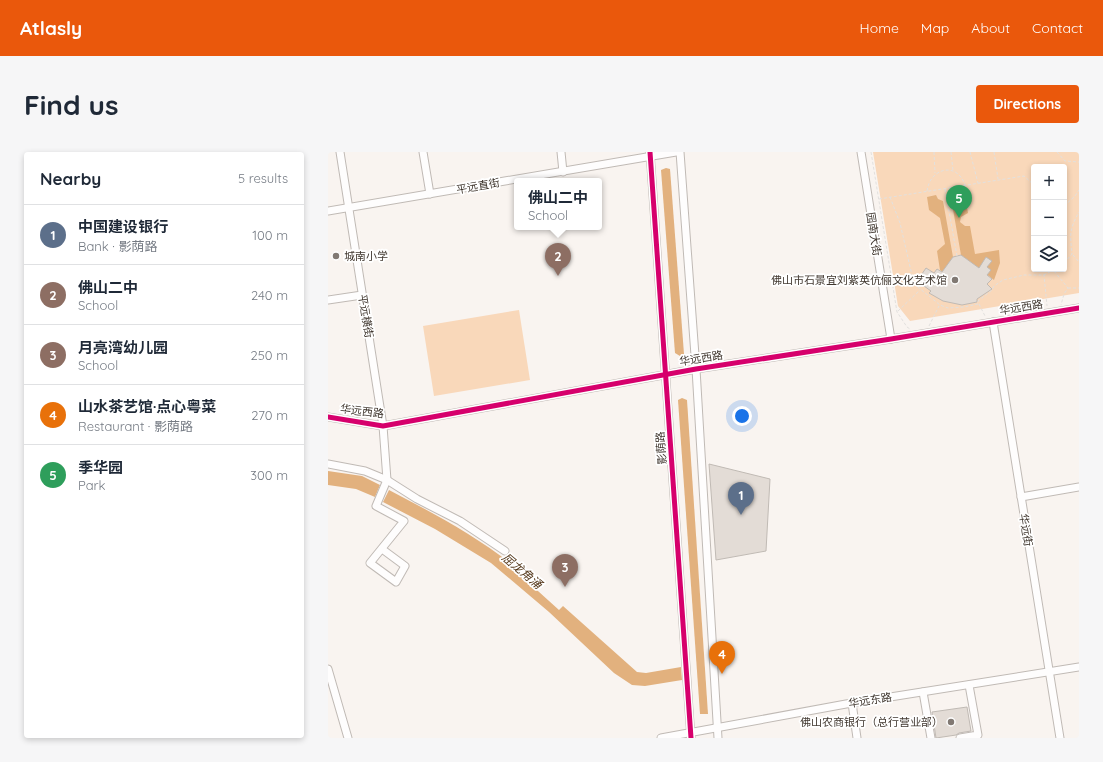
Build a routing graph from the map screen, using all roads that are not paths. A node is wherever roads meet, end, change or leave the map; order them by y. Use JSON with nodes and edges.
{"nodes":[{"id":1,"x":340,"y":152,"type":"edge"},
{"id":2,"x":423,"y":152,"type":"edge"},
{"id":3,"x":560,"y":152,"type":"edge"},
{"id":4,"x":675,"y":152,"type":"edge"},
{"id":5,"x":680,"y":152,"type":"edge"},
{"id":6,"x":861,"y":152,"type":"edge"},
{"id":7,"x":653,"y":155,"type":"edge"},
{"id":8,"x":563,"y":172,"type":"junction"},
{"id":9,"x":527,"y":178,"type":"edge"},
{"id":10,"x":514,"y":180,"type":"edge"},
{"id":11,"x":430,"y":194,"type":"junction"},
{"id":12,"x":349,"y":208,"type":"junction"},
{"id":13,"x":328,"y":211,"type":"edge"},
{"id":14,"x":362,"y":295,"type":"junction"},
{"id":15,"x":328,"y":300,"type":"edge"},
{"id":16,"x":1079,"y":308,"type":"edge"},
{"id":17,"x":990,"y":320,"type":"junction"},
{"id":18,"x":891,"y":339,"type":"junction"},
{"id":19,"x":696,"y":369,"type":"junction"},
{"id":20,"x":666,"y":374,"type":"junction"},
{"id":21,"x":328,"y":417,"type":"edge"},
{"id":22,"x":383,"y":426,"type":"junction"},
{"id":23,"x":328,"y":464,"type":"edge"},
{"id":24,"x":387,"y":480,"type":"junction"},
{"id":25,"x":1079,"y":487,"type":"edge"},
{"id":26,"x":1021,"y":497,"type":"junction"},
{"id":27,"x":382,"y":549,"type":"junction"},
{"id":28,"x":505,"y":551,"type":"dead end"},
{"id":29,"x":1079,"y":667,"type":"edge"},
{"id":30,"x":328,"y":669,"type":"edge"},
{"id":31,"x":1049,"y":672,"type":"junction"},
{"id":32,"x":970,"y":685,"type":"junction"},
{"id":33,"x":923,"y":692,"type":"junction"},
{"id":34,"x":852,"y":703,"type":"junction"},
{"id":35,"x":717,"y":728,"type":"junction"},
{"id":36,"x":691,"y":735,"type":"edge"},
{"id":37,"x":348,"y":738,"type":"edge"},
{"id":38,"x":661,"y":738,"type":"edge"},
{"id":39,"x":718,"y":738,"type":"edge"},
{"id":40,"x":857,"y":738,"type":"edge"},
{"id":41,"x":931,"y":738,"type":"edge"},
{"id":42,"x":960,"y":738,"type":"edge"},
{"id":43,"x":1060,"y":738,"type":"edge"}],
"edges":[{"from":1,"to":12,"type":"street","name":"平远横街"},
{"from":2,"to":11,"type":"street"},
{"from":3,"to":8,"type":"street"},
{"from":4,"to":7,"type":"street","name":"平远直街"},
{"from":5,"to":19,"type":"street"},
{"from":6,"to":18,"type":"street","name":"园南大街"},
{"from":7,"to":8,"type":"street","name":"平远直街"},
{"from":7,"to":20,"type":"street","name":"影荫路"},
{"from":8,"to":9,"type":"street","name":"平远直街"},
{"from":10,"to":11,"type":"street","name":"平远直街"},
{"from":11,"to":12,"type":"street","name":"平远直街"},
{"from":12,"to":13,"type":"street","name":"平远直街"},
{"from":12,"to":14,"type":"street","name":"平远横街"},
{"from":14,"to":15,"type":"street"},
{"from":14,"to":22,"type":"street","name":"平远横街"},
{"from":16,"to":17,"type":"street","name":"华远西路"},
{"from":17,"to":18,"type":"street","name":"华远西路"},
{"from":17,"to":26,"type":"street","name":"华远街"},
{"from":18,"to":19,"type":"street","name":"华远西路"},
{"from":19,"to":20,"type":"street","name":"华远西路"},
{"from":19,"to":35,"type":"street"},
{"from":20,"to":22,"type":"street","name":"华远西路"},
{"from":20,"to":36,"type":"street","name":"影荫路"},
{"from":21,"to":22,"type":"street","name":"华远西路"},
{"from":22,"to":24,"type":"street","name":"平远横街"},
{"from":23,"to":24,"type":"street"},
{"from":24,"to":27,"type":"street"},
{"from":24,"to":28,"type":"street"},
{"from":25,"to":26,"type":"street"},
{"from":26,"to":31,"type":"street","name":"华远街"},
{"from":27,"to":27,"type":"street"},
{"from":29,"to":31,"type":"street","name":"华远东路"},
{"from":30,"to":37,"type":"street"},
{"from":31,"to":32,"type":"street","name":"华远东路"},
{"from":31,"to":43,"type":"street","name":"华远街"},
{"from":32,"to":33,"type":"street","name":"华远东路"},
{"from":32,"to":42,"type":"street"},
{"from":33,"to":34,"type":"street","name":"华远东路"},
{"from":33,"to":41,"type":"street"},
{"from":34,"to":35,"type":"street","name":"华远东路"},
{"from":34,"to":40,"type":"street"},
{"from":35,"to":36,"type":"street","name":"华远东路"},
{"from":35,"to":39,"type":"street"},
{"from":36,"to":38,"type":"street","name":"华远东路"}]}
